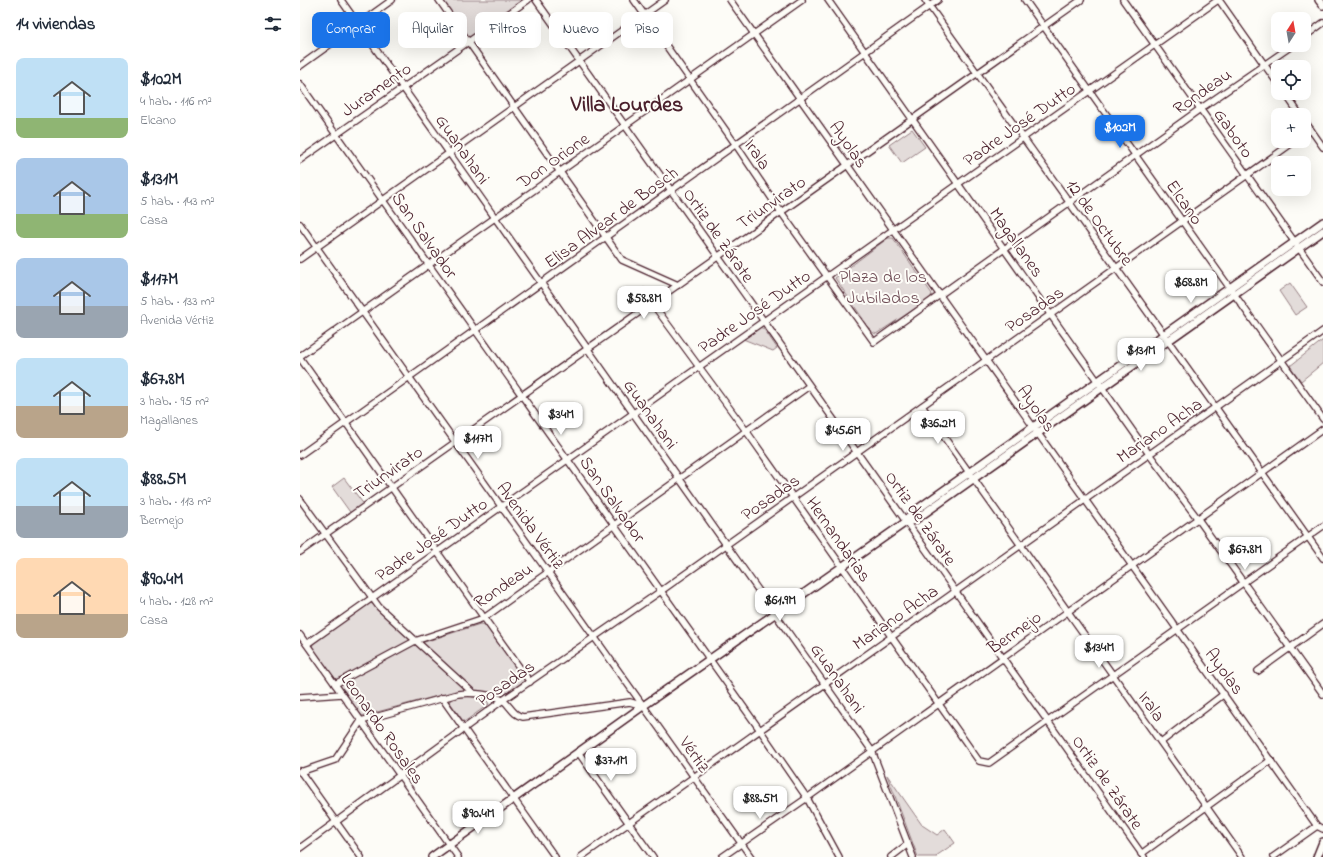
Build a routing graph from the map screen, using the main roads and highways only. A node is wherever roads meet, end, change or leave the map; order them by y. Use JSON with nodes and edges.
{"nodes":[{"id":1,"x":1320,"y":0,"type":"edge"},
{"id":2,"x":1323,"y":5,"type":"edge"},
{"id":3,"x":1323,"y":222,"type":"edge"},
{"id":4,"x":1323,"y":231,"type":"edge"},
{"id":5,"x":1297,"y":245,"type":"junction"},
{"id":6,"x":970,"y":476,"type":"junction"},
{"id":7,"x":906,"y":522,"type":"junction"},
{"id":8,"x":1323,"y":842,"type":"edge"},
{"id":9,"x":432,"y":857,"type":"edge"},
{"id":10,"x":1317,"y":857,"type":"edge"}],
"edges":[{"from":1,"to":2,"type":"main road"},
{"from":3,"to":5,"type":"main road"},
{"from":4,"to":5,"type":"main road"},
{"from":5,"to":6,"type":"main road"},
{"from":6,"to":7,"type":"main road"},
{"from":6,"to":7,"type":"main road"},
{"from":7,"to":9,"type":"main road"},
{"from":8,"to":10,"type":"main road"}]}
